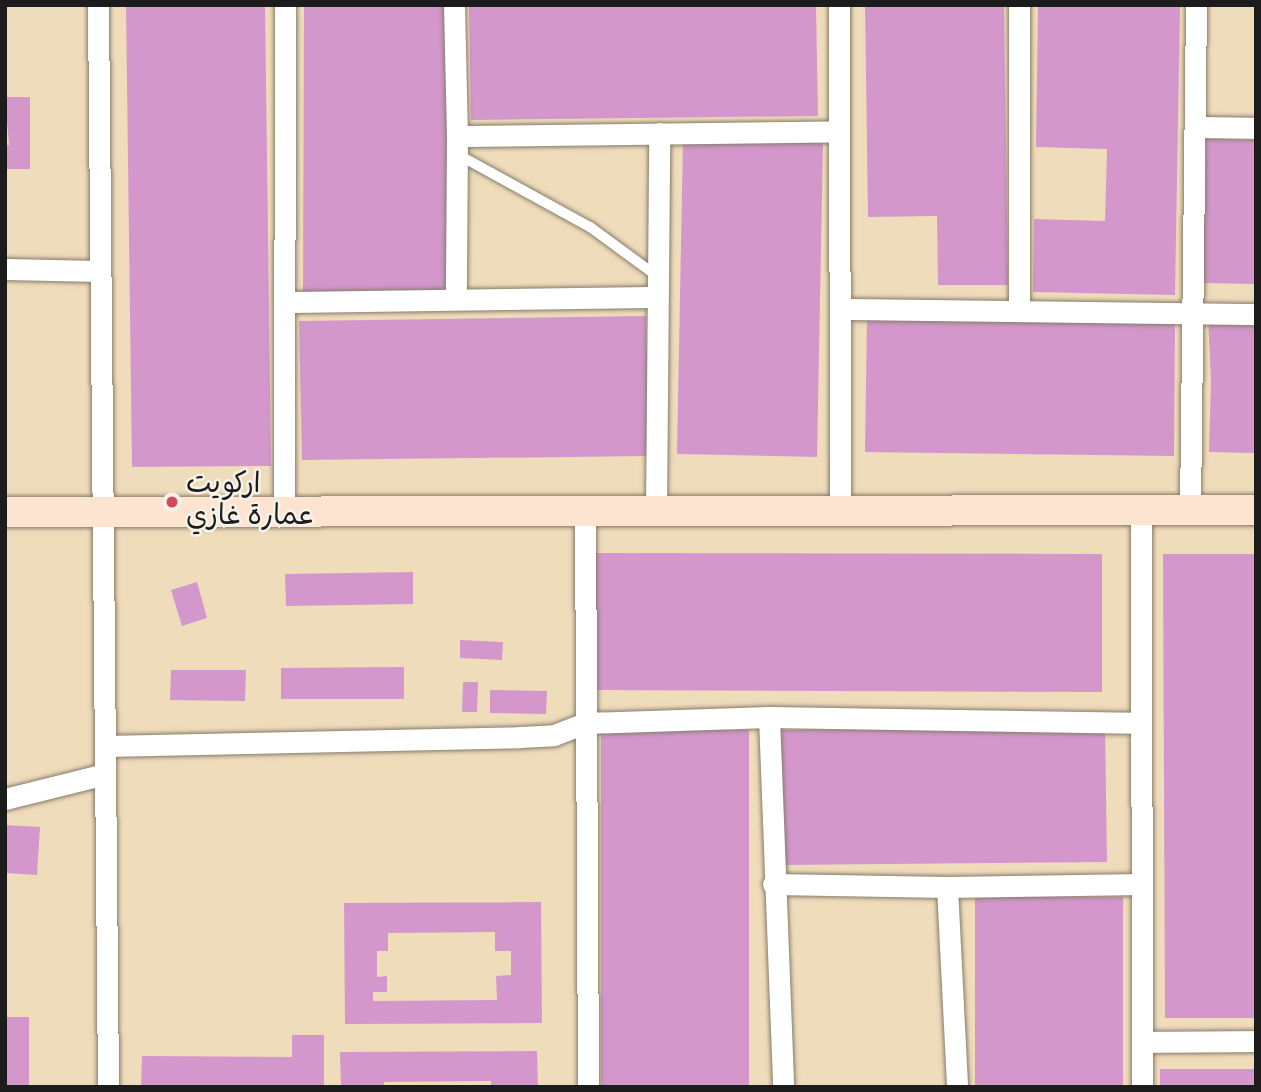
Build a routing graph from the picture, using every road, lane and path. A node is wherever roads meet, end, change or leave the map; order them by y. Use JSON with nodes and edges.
{"nodes":[{"id":1,"x":97,"y":5,"type":"edge"},
{"id":2,"x":285,"y":5,"type":"edge"},
{"id":3,"x":454,"y":5,"type":"edge"},
{"id":4,"x":839,"y":5,"type":"edge"},
{"id":5,"x":1019,"y":5,"type":"edge"},
{"id":6,"x":1196,"y":5,"type":"edge"},
{"id":7,"x":1195,"y":127,"type":"junction"},
{"id":8,"x":1256,"y":128,"type":"edge"},
{"id":9,"x":839,"y":131,"type":"junction"},
{"id":10,"x":659,"y":133,"type":"junction"},
{"id":11,"x":457,"y":145,"type":"junction"},
{"id":12,"x":5,"y":269,"type":"edge"},
{"id":13,"x":100,"y":271,"type":"junction"},
{"id":14,"x":658,"y":287,"type":"junction"},
{"id":15,"x":456,"y":299,"type":"junction"},
{"id":16,"x":284,"y":302,"type":"junction"},
{"id":17,"x":840,"y":309,"type":"junction"},
{"id":18,"x":1018,"y":310,"type":"junction"},
{"id":19,"x":1192,"y":314,"type":"junction"},
{"id":20,"x":1256,"y":314,"type":"edge"},
{"id":21,"x":840,"y":509,"type":"junction"},
{"id":22,"x":1190,"y":509,"type":"junction"},
{"id":23,"x":1141,"y":510,"type":"junction"},
{"id":24,"x":1256,"y":510,"type":"edge"},
{"id":25,"x":656,"y":511,"type":"junction"},
{"id":26,"x":5,"y":512,"type":"edge"},
{"id":27,"x":102,"y":512,"type":"junction"},
{"id":28,"x":284,"y":512,"type":"junction"},
{"id":29,"x":584,"y":512,"type":"junction"},
{"id":30,"x":769,"y":717,"type":"junction"},
{"id":31,"x":586,"y":723,"type":"junction"},
{"id":32,"x":1140,"y":723,"type":"junction"},
{"id":33,"x":104,"y":746,"type":"junction"},
{"id":34,"x":105,"y":774,"type":"junction"},
{"id":35,"x":5,"y":799,"type":"edge"},
{"id":36,"x":773,"y":884,"type":"junction"},
{"id":37,"x":1142,"y":884,"type":"junction"},
{"id":38,"x":947,"y":887,"type":"junction"},
{"id":39,"x":1256,"y":1041,"type":"edge"},
{"id":40,"x":1143,"y":1042,"type":"junction"},
{"id":41,"x":108,"y":1087,"type":"edge"},
{"id":42,"x":588,"y":1087,"type":"edge"},
{"id":43,"x":783,"y":1087,"type":"edge"},
{"id":44,"x":957,"y":1087,"type":"edge"},
{"id":45,"x":1142,"y":1087,"type":"edge"}],
"edges":[{"from":1,"to":13,"type":"street"},
{"from":2,"to":16,"type":"street"},
{"from":3,"to":11,"type":"street"},
{"from":4,"to":9,"type":"street"},
{"from":5,"to":18,"type":"street"},
{"from":6,"to":7,"type":"street"},
{"from":7,"to":8,"type":"street"},
{"from":7,"to":19,"type":"street"},
{"from":9,"to":10,"type":"street"},
{"from":9,"to":17,"type":"street"},
{"from":10,"to":11,"type":"street"},
{"from":10,"to":14,"type":"street"},
{"from":11,"to":14,"type":"lane"},
{"from":11,"to":15,"type":"street"},
{"from":12,"to":13,"type":"street"},
{"from":13,"to":27,"type":"street"},
{"from":14,"to":15,"type":"street"},
{"from":14,"to":25,"type":"street"},
{"from":15,"to":16,"type":"street"},
{"from":16,"to":28,"type":"street"},
{"from":17,"to":18,"type":"street"},
{"from":17,"to":21,"type":"street"},
{"from":18,"to":19,"type":"street"},
{"from":19,"to":20,"type":"street"},
{"from":19,"to":22,"type":"street"},
{"from":21,"to":23,"type":"street"},
{"from":21,"to":25,"type":"street"},
{"from":22,"to":23,"type":"street"},
{"from":22,"to":24,"type":"street"},
{"from":23,"to":32,"type":"street"},
{"from":25,"to":29,"type":"street"},
{"from":26,"to":27,"type":"street"},
{"from":27,"to":28,"type":"street"},
{"from":27,"to":33,"type":"street"},
{"from":28,"to":29,"type":"street"},
{"from":29,"to":31,"type":"street"},
{"from":30,"to":31,"type":"street"},
{"from":30,"to":32,"type":"street"},
{"from":30,"to":36,"type":"street"},
{"from":31,"to":33,"type":"street"},
{"from":31,"to":42,"type":"street"},
{"from":32,"to":37,"type":"street"},
{"from":33,"to":34,"type":"street"},
{"from":34,"to":35,"type":"street"},
{"from":34,"to":41,"type":"street"},
{"from":36,"to":38,"type":"street"},
{"from":36,"to":43,"type":"street"},
{"from":37,"to":38,"type":"street"},
{"from":37,"to":40,"type":"street"},
{"from":38,"to":44,"type":"street"},
{"from":39,"to":40,"type":"street"},
{"from":40,"to":45,"type":"street"}]}
